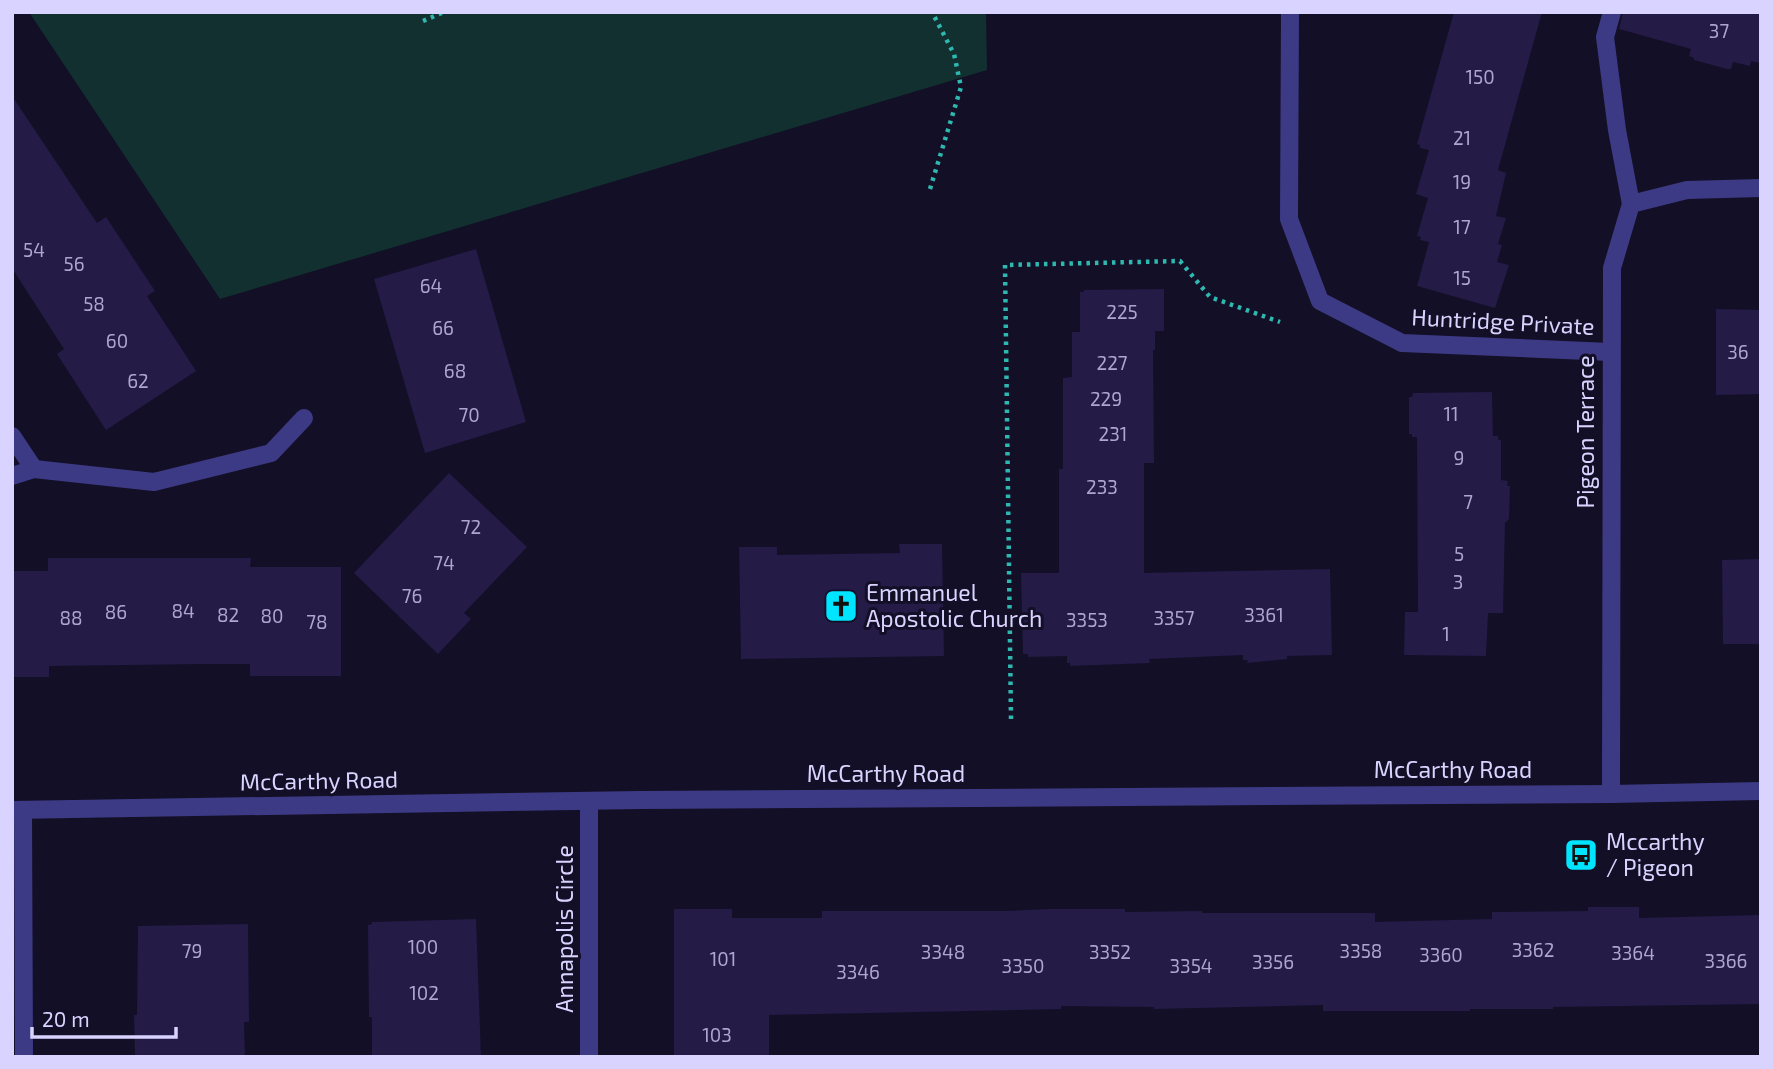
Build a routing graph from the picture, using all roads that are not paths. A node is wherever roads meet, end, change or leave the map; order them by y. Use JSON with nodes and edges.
{"nodes":[{"id":1,"x":1290,"y":12,"type":"edge"},
{"id":2,"x":1612,"y":12,"type":"edge"},
{"id":3,"x":1761,"y":188,"type":"edge"},
{"id":4,"x":1631,"y":204,"type":"junction"},
{"id":5,"x":1610,"y":352,"type":"junction"},
{"id":6,"x":304,"y":418,"type":"dead end"},
{"id":7,"x":12,"y":436,"type":"edge"},
{"id":8,"x":34,"y":469,"type":"junction"},
{"id":9,"x":12,"y":476,"type":"edge"},
{"id":10,"x":1761,"y":791,"type":"edge"},
{"id":11,"x":1611,"y":794,"type":"junction"},
{"id":12,"x":589,"y":801,"type":"junction"},
{"id":13,"x":17,"y":810,"type":"edge"},
{"id":14,"x":24,"y":1057,"type":"edge"},
{"id":15,"x":589,"y":1057,"type":"edge"}],
"edges":[{"from":1,"to":5,"type":"street","name":"Huntridge Private"},
{"from":2,"to":4,"type":"street"},
{"from":3,"to":4,"type":"street"},
{"from":4,"to":5,"type":"street","name":"Pigeon Terrace"},
{"from":5,"to":11,"type":"street","name":"Pigeon Terrace"},
{"from":6,"to":8,"type":"street"},
{"from":7,"to":8,"type":"street"},
{"from":8,"to":9,"type":"street"},
{"from":10,"to":11,"type":"street","name":"McCarthy Road"},
{"from":11,"to":12,"type":"street","name":"McCarthy Road"},
{"from":12,"to":13,"type":"street","name":"McCarthy Road"},
{"from":12,"to":15,"type":"street","name":"Annapolis Circle"},
{"from":13,"to":14,"type":"street"}]}
